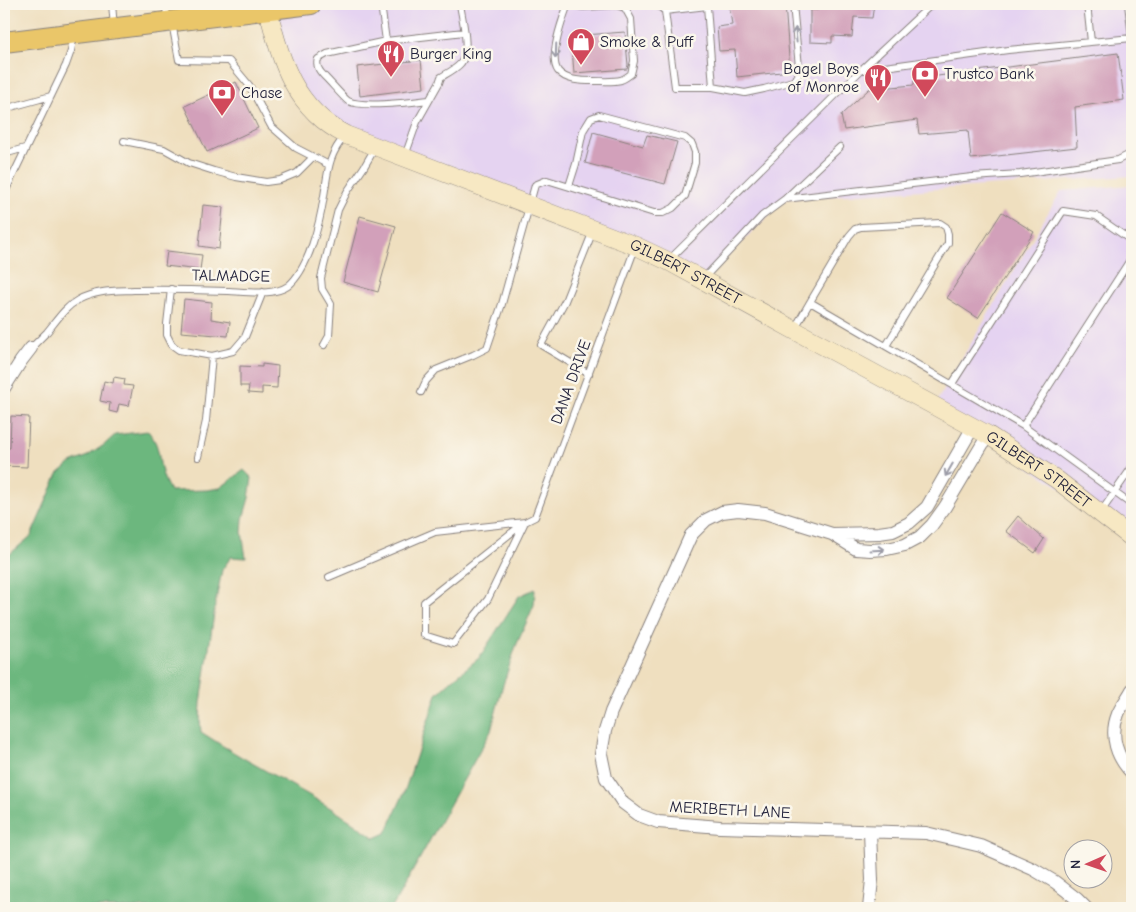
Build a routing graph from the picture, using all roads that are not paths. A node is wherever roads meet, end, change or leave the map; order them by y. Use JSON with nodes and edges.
{"nodes":[{"id":1,"x":112,"y":4,"type":"edge"},
{"id":2,"x":311,"y":4,"type":"edge"},
{"id":3,"x":381,"y":4,"type":"edge"},
{"id":4,"x":460,"y":4,"type":"edge"},
{"id":5,"x":568,"y":4,"type":"edge"},
{"id":6,"x":656,"y":4,"type":"edge"},
{"id":7,"x":793,"y":4,"type":"edge"},
{"id":8,"x":932,"y":4,"type":"edge"},
{"id":9,"x":1087,"y":4,"type":"edge"},
{"id":10,"x":1128,"y":4,"type":"edge"},
{"id":11,"x":707,"y":5,"type":"edge"},
{"id":12,"x":263,"y":8,"type":"edge"},
{"id":13,"x":665,"y":11,"type":"junction"},
{"id":14,"x":168,"y":16,"type":"edge"},
{"id":15,"x":114,"y":28,"type":"junction"},
{"id":16,"x":464,"y":32,"type":"junction"},
{"id":17,"x":74,"y":33,"type":"junction"},
{"id":18,"x":1132,"y":37,"type":"edge"},
{"id":19,"x":386,"y":41,"type":"junction"},
{"id":20,"x":4,"y":42,"type":"edge"},
{"id":21,"x":1092,"y":42,"type":"junction"},
{"id":22,"x":861,"y":70,"type":"junction"},
{"id":23,"x":713,"y":87,"type":"junction"},
{"id":24,"x":51,"y":96,"type":"junction"},
{"id":25,"x":429,"y":100,"type":"junction"},
{"id":26,"x":4,"y":109,"type":"edge"},
{"id":27,"x":346,"y":135,"type":"junction"},
{"id":28,"x":124,"y":141,"type":"dead end"},
{"id":29,"x":375,"y":146,"type":"junction"},
{"id":30,"x":840,"y":147,"type":"dead end"},
{"id":31,"x":26,"y":148,"type":"junction"},
{"id":32,"x":1132,"y":153,"type":"edge"},
{"id":33,"x":4,"y":154,"type":"edge"},
{"id":34,"x":313,"y":157,"type":"junction"},
{"id":35,"x":405,"y":158,"type":"junction"},
{"id":36,"x":329,"y":165,"type":"junction"},
{"id":37,"x":569,"y":186,"type":"junction"},
{"id":38,"x":4,"y":194,"type":"edge"},
{"id":39,"x":785,"y":199,"type":"junction"},
{"id":40,"x":529,"y":205,"type":"junction"},
{"id":41,"x":593,"y":230,"type":"junction"},
{"id":42,"x":1132,"y":241,"type":"edge"},
{"id":43,"x":636,"y":246,"type":"junction"},
{"id":44,"x":1132,"y":257,"type":"edge"},
{"id":45,"x":668,"y":261,"type":"junction"},
{"id":46,"x":703,"y":280,"type":"junction"},
{"id":47,"x":172,"y":289,"type":"junction"},
{"id":48,"x":263,"y":292,"type":"junction"},
{"id":49,"x":810,"y":302,"type":"junction"},
{"id":50,"x":794,"y":330,"type":"junction"},
{"id":51,"x":324,"y":345,"type":"dead end"},
{"id":52,"x":886,"y":346,"type":"junction"},
{"id":53,"x":31,"y":348,"type":"joint"},
{"id":54,"x":212,"y":356,"type":"junction"},
{"id":55,"x":589,"y":374,"type":"junction"},
{"id":56,"x":952,"y":384,"type":"junction"},
{"id":57,"x":4,"y":388,"type":"edge"},
{"id":58,"x":421,"y":392,"type":"dead end"},
{"id":59,"x":1023,"y":426,"type":"junction"},
{"id":60,"x":980,"y":431,"type":"junction"},
{"id":61,"x":198,"y":457,"type":"dead end"},
{"id":62,"x":1132,"y":467,"type":"edge"},
{"id":63,"x":1114,"y":493,"type":"junction"},
{"id":64,"x":1132,"y":505,"type":"edge"},
{"id":65,"x":1101,"y":513,"type":"junction"},
{"id":66,"x":525,"y":522,"type":"junction"},
{"id":67,"x":832,"y":534,"type":"junction"},
{"id":68,"x":1132,"y":538,"type":"edge"},
{"id":69,"x":329,"y":577,"type":"dead end"},
{"id":70,"x":1132,"y":690,"type":"edge"},
{"id":71,"x":1132,"y":773,"type":"edge"},
{"id":72,"x":870,"y":832,"type":"junction"},
{"id":73,"x":869,"y":908,"type":"edge"},
{"id":74,"x":1086,"y":908,"type":"edge"}],
"edges":[{"from":1,"to":15,"type":"lane"},
{"from":2,"to":12,"type":"main road"},
{"from":3,"to":19,"type":"lane"},
{"from":4,"to":16,"type":"lane"},
{"from":5,"to":5,"type":"lane","one_way":true},
{"from":6,"to":13,"type":"lane"},
{"from":23,"to":7,"type":"lane","one_way":true},
{"from":8,"to":22,"type":"lane"},
{"from":9,"to":21,"type":"lane"},
{"from":10,"to":18,"type":"lane"},
{"from":11,"to":13,"type":"lane"},
{"from":11,"to":23,"type":"lane"},
{"from":12,"to":14,"type":"main road"},
{"from":12,"to":27,"type":"street","name":"GILBERT STREET"},
{"from":13,"to":23,"type":"lane"},
{"from":14,"to":15,"type":"main road"},
{"from":14,"to":34,"type":"lane"},
{"from":15,"to":17,"type":"main road"},
{"from":16,"to":19,"type":"lane"},
{"from":16,"to":25,"type":"lane"},
{"from":17,"to":20,"type":"main road"},
{"from":17,"to":24,"type":"lane"},
{"from":18,"to":21,"type":"lane"},
{"from":19,"to":25,"type":"lane"},
{"from":21,"to":22,"type":"lane"},
{"from":22,"to":45,"type":"lane"},
{"from":24,"to":26,"type":"lane"},
{"from":24,"to":31,"type":"lane"},
{"from":25,"to":35,"type":"lane"},
{"from":27,"to":29,"type":"street","name":"GILBERT STREET"},
{"from":27,"to":36,"type":"lane","name":"TALMADGE"},
{"from":28,"to":34,"type":"lane"},
{"from":29,"to":35,"type":"street","name":"GILBERT STREET"},
{"from":29,"to":51,"type":"lane"},
{"from":30,"to":39,"type":"lane"},
{"from":31,"to":33,"type":"lane"},
{"from":31,"to":38,"type":"lane"},
{"from":32,"to":39,"type":"lane"},
{"from":34,"to":36,"type":"lane"},
{"from":35,"to":40,"type":"street","name":"GILBERT STREET"},
{"from":36,"to":48,"type":"lane","name":"TALMADGE"},
{"from":37,"to":37,"type":"lane"},
{"from":37,"to":40,"type":"lane"},
{"from":39,"to":46,"type":"lane"},
{"from":40,"to":41,"type":"street","name":"GILBERT STREET"},
{"from":40,"to":58,"type":"lane"},
{"from":41,"to":43,"type":"street","name":"GILBERT STREET"},
{"from":41,"to":55,"type":"lane"},
{"from":42,"to":56,"type":"lane"},
{"from":43,"to":45,"type":"street","name":"GILBERT STREET"},
{"from":43,"to":55,"type":"lane","name":"DANA DRIVE"},
{"from":44,"to":59,"type":"lane"},
{"from":45,"to":46,"type":"street","name":"GILBERT STREET"},
{"from":46,"to":50,"type":"street","name":"GILBERT STREET"},
{"from":47,"to":48,"type":"lane","name":"TALMADGE"},
{"from":47,"to":53,"type":"lane","name":"TALMADGE"},
{"from":47,"to":54,"type":"lane"},
{"from":48,"to":54,"type":"lane"},
{"from":49,"to":50,"type":"lane"},
{"from":49,"to":52,"type":"lane"},
{"from":49,"to":52,"type":"lane"},
{"from":50,"to":60,"type":"street","name":"GILBERT STREET"},
{"from":52,"to":56,"type":"lane"},
{"from":53,"to":57,"type":"street"},
{"from":54,"to":61,"type":"lane"},
{"from":55,"to":66,"type":"lane","name":"DANA DRIVE"},
{"from":56,"to":59,"type":"lane"},
{"from":59,"to":63,"type":"lane"},
{"from":60,"to":65,"type":"street","name":"GILBERT STREET"},
{"from":60,"to":67,"type":"street","name":"MERIBETH LANE","one_way":true},
{"from":67,"to":60,"type":"street","name":"MERIBETH LANE","one_way":true},
{"from":62,"to":63,"type":"lane"},
{"from":63,"to":64,"type":"lane"},
{"from":63,"to":65,"type":"lane"},
{"from":65,"to":68,"type":"street","name":"GILBERT STREET"},
{"from":66,"to":66,"type":"lane"},
{"from":66,"to":69,"type":"lane"},
{"from":67,"to":72,"type":"street","name":"MERIBETH LANE"},
{"from":70,"to":71,"type":"street"},
{"from":72,"to":73,"type":"street"},
{"from":72,"to":74,"type":"street","name":"MERIBETH LANE"}]}
